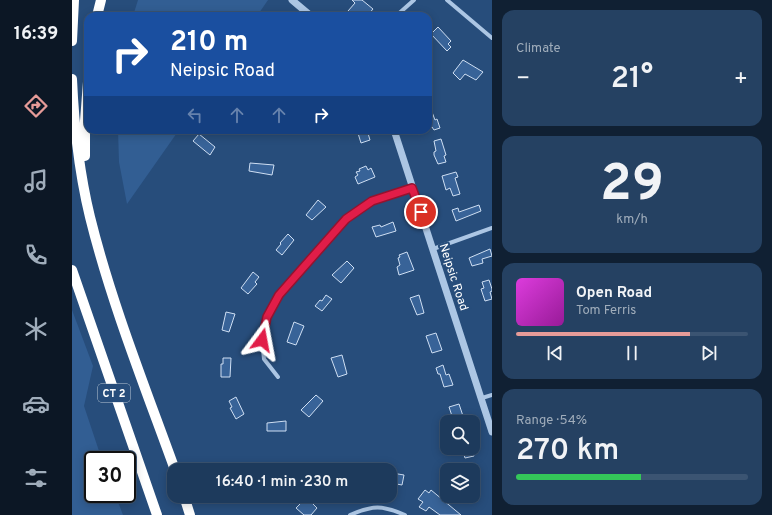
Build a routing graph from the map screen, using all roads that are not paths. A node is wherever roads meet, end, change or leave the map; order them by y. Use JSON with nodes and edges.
{"nodes":[{"id":1,"x":74,"y":0,"type":"edge"},
{"id":2,"x":101,"y":0,"type":"edge"},
{"id":3,"x":292,"y":0,"type":"edge"},
{"id":4,"x":414,"y":0,"type":"edge"},
{"id":5,"x":447,"y":0,"type":"edge"},
{"id":6,"x":98,"y":12,"type":"edge"},
{"id":7,"x":306,"y":12,"type":"edge"},
{"id":8,"x":400,"y":12,"type":"edge"},
{"id":9,"x":492,"y":38,"type":"edge"},
{"id":10,"x":72,"y":41,"type":"edge"},
{"id":11,"x":72,"y":79,"type":"edge"},
{"id":12,"x":84,"y":134,"type":"edge"},
{"id":13,"x":395,"y":134,"type":"edge"},
{"id":14,"x":82,"y":180,"type":"junction"},
{"id":15,"x":412,"y":188,"type":"junction"},
{"id":16,"x":492,"y":228,"type":"edge"},
{"id":17,"x":433,"y":249,"type":"junction"},
{"id":18,"x":72,"y":270,"type":"edge"},
{"id":19,"x":278,"y":377,"type":"dead end"},
{"id":20,"x":492,"y":395,"type":"edge"},
{"id":21,"x":482,"y":398,"type":"junction"},
{"id":22,"x":492,"y":432,"type":"edge"},
{"id":23,"x":173,"y":463,"type":"edge"},
{"id":24,"x":186,"y":503,"type":"edge"},
{"id":25,"x":157,"y":515,"type":"edge"},
{"id":26,"x":190,"y":515,"type":"edge"},
{"id":27,"x":350,"y":515,"type":"edge"},
{"id":28,"x":405,"y":515,"type":"edge"}],
"edges":[{"from":1,"to":10,"type":"highway"},
{"from":2,"to":6,"type":"highway"},
{"from":3,"to":7,"type":"street"},
{"from":4,"to":8,"type":"street"},
{"from":5,"to":9,"type":"street"},
{"from":11,"to":14,"type":"highway","number":"CT 2"},
{"from":12,"to":14,"type":"highway"},
{"from":13,"to":15,"type":"street","name":"Neipsic Road"},
{"from":14,"to":23,"type":"highway","number":"CT 2"},
{"from":15,"to":17,"type":"street","name":"Neipsic Road"},
{"from":15,"to":19,"type":"street"},
{"from":16,"to":17,"type":"street"},
{"from":17,"to":21,"type":"street","name":"Neipsic Road"},
{"from":18,"to":25,"type":"highway","number":"CT 2"},
{"from":20,"to":21,"type":"street"},
{"from":21,"to":22,"type":"street","name":"Neipsic Road"},
{"from":24,"to":26,"type":"highway"},
{"from":27,"to":28,"type":"street"}]}
